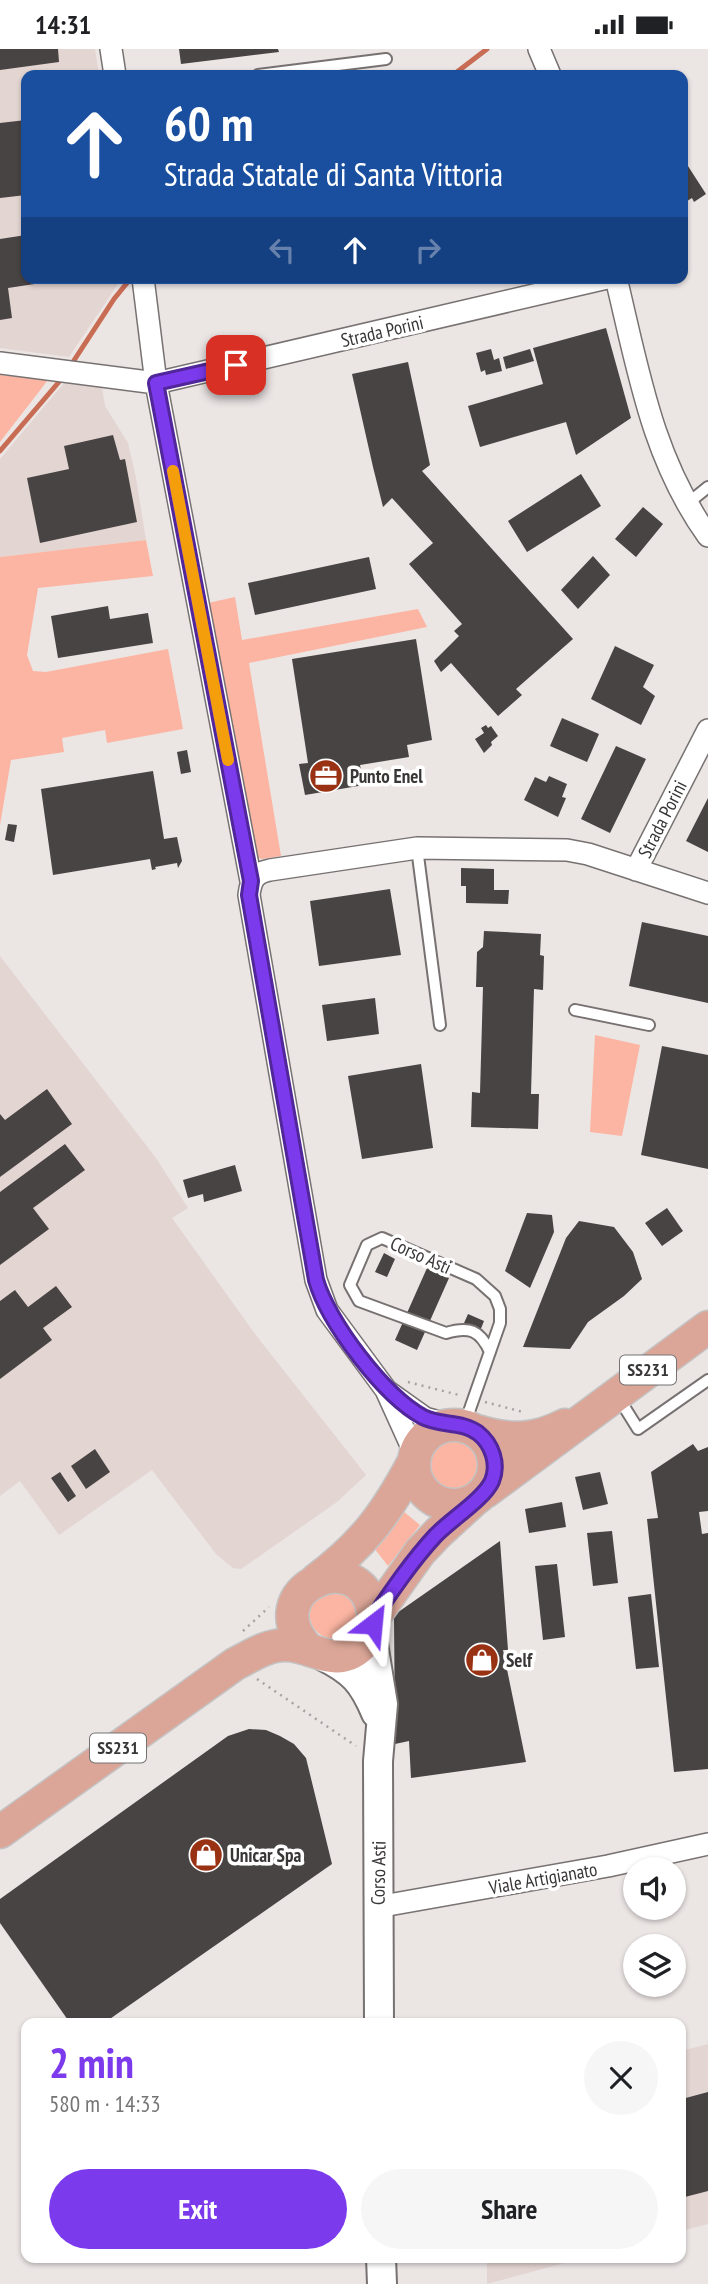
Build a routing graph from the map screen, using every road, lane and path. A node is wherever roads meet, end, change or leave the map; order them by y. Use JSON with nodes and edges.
{"nodes":[{"id":1,"x":111,"y":49,"type":"edge"},
{"id":2,"x":539,"y":49,"type":"edge"},
{"id":3,"x":386,"y":59,"type":"dead end"},
{"id":4,"x":113,"y":70,"type":"edge"},
{"id":5,"x":298,"y":70,"type":"edge"},
{"id":6,"x":548,"y":70,"type":"edge"},
{"id":7,"x":143,"y":284,"type":"edge"},
{"id":8,"x":581,"y":284,"type":"edge"},
{"id":9,"x":617,"y":284,"type":"edge"},
{"id":10,"x":0,"y":363,"type":"edge"},
{"id":11,"x":156,"y":383,"type":"junction"},
{"id":12,"x":708,"y":487,"type":"edge"},
{"id":13,"x":687,"y":504,"type":"junction"},
{"id":14,"x":708,"y":536,"type":"edge"},
{"id":15,"x":708,"y":730,"type":"edge"},
{"id":16,"x":417,"y":848,"type":"junction"},
{"id":17,"x":636,"y":870,"type":"junction"},
{"id":18,"x":251,"y":881,"type":"junction"},
{"id":19,"x":708,"y":893,"type":"edge"},
{"id":20,"x":575,"y":1010,"type":"dead end"},
{"id":21,"x":440,"y":1025,"type":"dead end"},
{"id":22,"x":649,"y":1025,"type":"dead end"},
{"id":23,"x":708,"y":1327,"type":"edge"},
{"id":24,"x":490,"y":1352,"type":"junction"},
{"id":25,"x":708,"y":1380,"type":"edge"},
{"id":26,"x":386,"y":1389,"type":"junction"},
{"id":27,"x":616,"y":1394,"type":"junction"},
{"id":28,"x":589,"y":1414,"type":"junction"},
{"id":29,"x":464,"y":1427,"type":"junction"},
{"id":30,"x":414,"y":1459,"type":"junction"},
{"id":31,"x":479,"y":1497,"type":"junction"},
{"id":32,"x":306,"y":1590,"type":"junction"},
{"id":33,"x":372,"y":1624,"type":"junction"},
{"id":34,"x":316,"y":1653,"type":"junction"},
{"id":35,"x":236,"y":1664,"type":"junction"},
{"id":36,"x":380,"y":1724,"type":"junction"},
{"id":37,"x":0,"y":1832,"type":"edge"},
{"id":38,"x":708,"y":1844,"type":"edge"},
{"id":39,"x":377,"y":1907,"type":"junction"},
{"id":40,"x":379,"y":2018,"type":"edge"},
{"id":41,"x":381,"y":2263,"type":"edge"},
{"id":42,"x":382,"y":2284,"type":"edge"}],
"edges":[{"from":1,"to":4,"type":"street"},
{"from":2,"to":6,"type":"street"},
{"from":3,"to":5,"type":"lane"},
{"from":7,"to":11,"type":"street"},
{"from":8,"to":11,"type":"street","name":"Strada Porini"},
{"from":9,"to":13,"type":"street"},
{"from":10,"to":11,"type":"street","name":"Strada Porini"},
{"from":11,"to":18,"type":"street"},
{"from":12,"to":13,"type":"lane"},
{"from":13,"to":14,"type":"street"},
{"from":15,"to":17,"type":"street","name":"Strada Porini"},
{"from":16,"to":17,"type":"street","name":"Strada Porini"},
{"from":16,"to":18,"type":"street","name":"Strada Porini"},
{"from":16,"to":21,"type":"lane"},
{"from":17,"to":19,"type":"street","name":"Strada Porini"},
{"from":18,"to":26,"type":"street"},
{"from":20,"to":22,"type":"lane"},
{"from":23,"to":27,"type":"main road","number":"SS231"},
{"from":24,"to":24,"type":"lane","name":"Corso Asti"},
{"from":24,"to":29,"type":"lane","name":"Corso Asti"},
{"from":25,"to":27,"type":"lane"},
{"from":26,"to":29,"type":"street"},
{"from":26,"to":30,"type":"street"},
{"from":27,"to":28,"type":"main road","number":"SS231"},
{"from":28,"to":29,"type":"main road","number":"SS231"},
{"from":28,"to":31,"type":"main road","number":"SS231"},
{"from":29,"to":30,"type":"main road","number":"SS231"},
{"from":29,"to":31,"type":"main road"},
{"from":30,"to":31,"type":"main road"},
{"from":30,"to":32,"type":"main road","name":"Corso Asti","number":"SS231"},
{"from":31,"to":33,"type":"main road","number":"SS231"},
{"from":32,"to":33,"type":"main road"},
{"from":32,"to":34,"type":"main road"},
{"from":32,"to":35,"type":"main road","name":"Corso Asti","number":"SS231"},
{"from":33,"to":34,"type":"main road","number":"SS231"},
{"from":33,"to":36,"type":"street","name":"Corso Asti"},
{"from":34,"to":35,"type":"main road","name":"Corso Asti","number":"SS231"},
{"from":34,"to":36,"type":"street","name":"Corso Asti"},
{"from":35,"to":37,"type":"main road","name":"Corso Asti","number":"SS231"},
{"from":36,"to":39,"type":"street","name":"Corso Asti"},
{"from":38,"to":39,"type":"street","name":"Viale Artigianato"},
{"from":39,"to":40,"type":"street","name":"Corso Asti"},
{"from":41,"to":42,"type":"street"}]}
